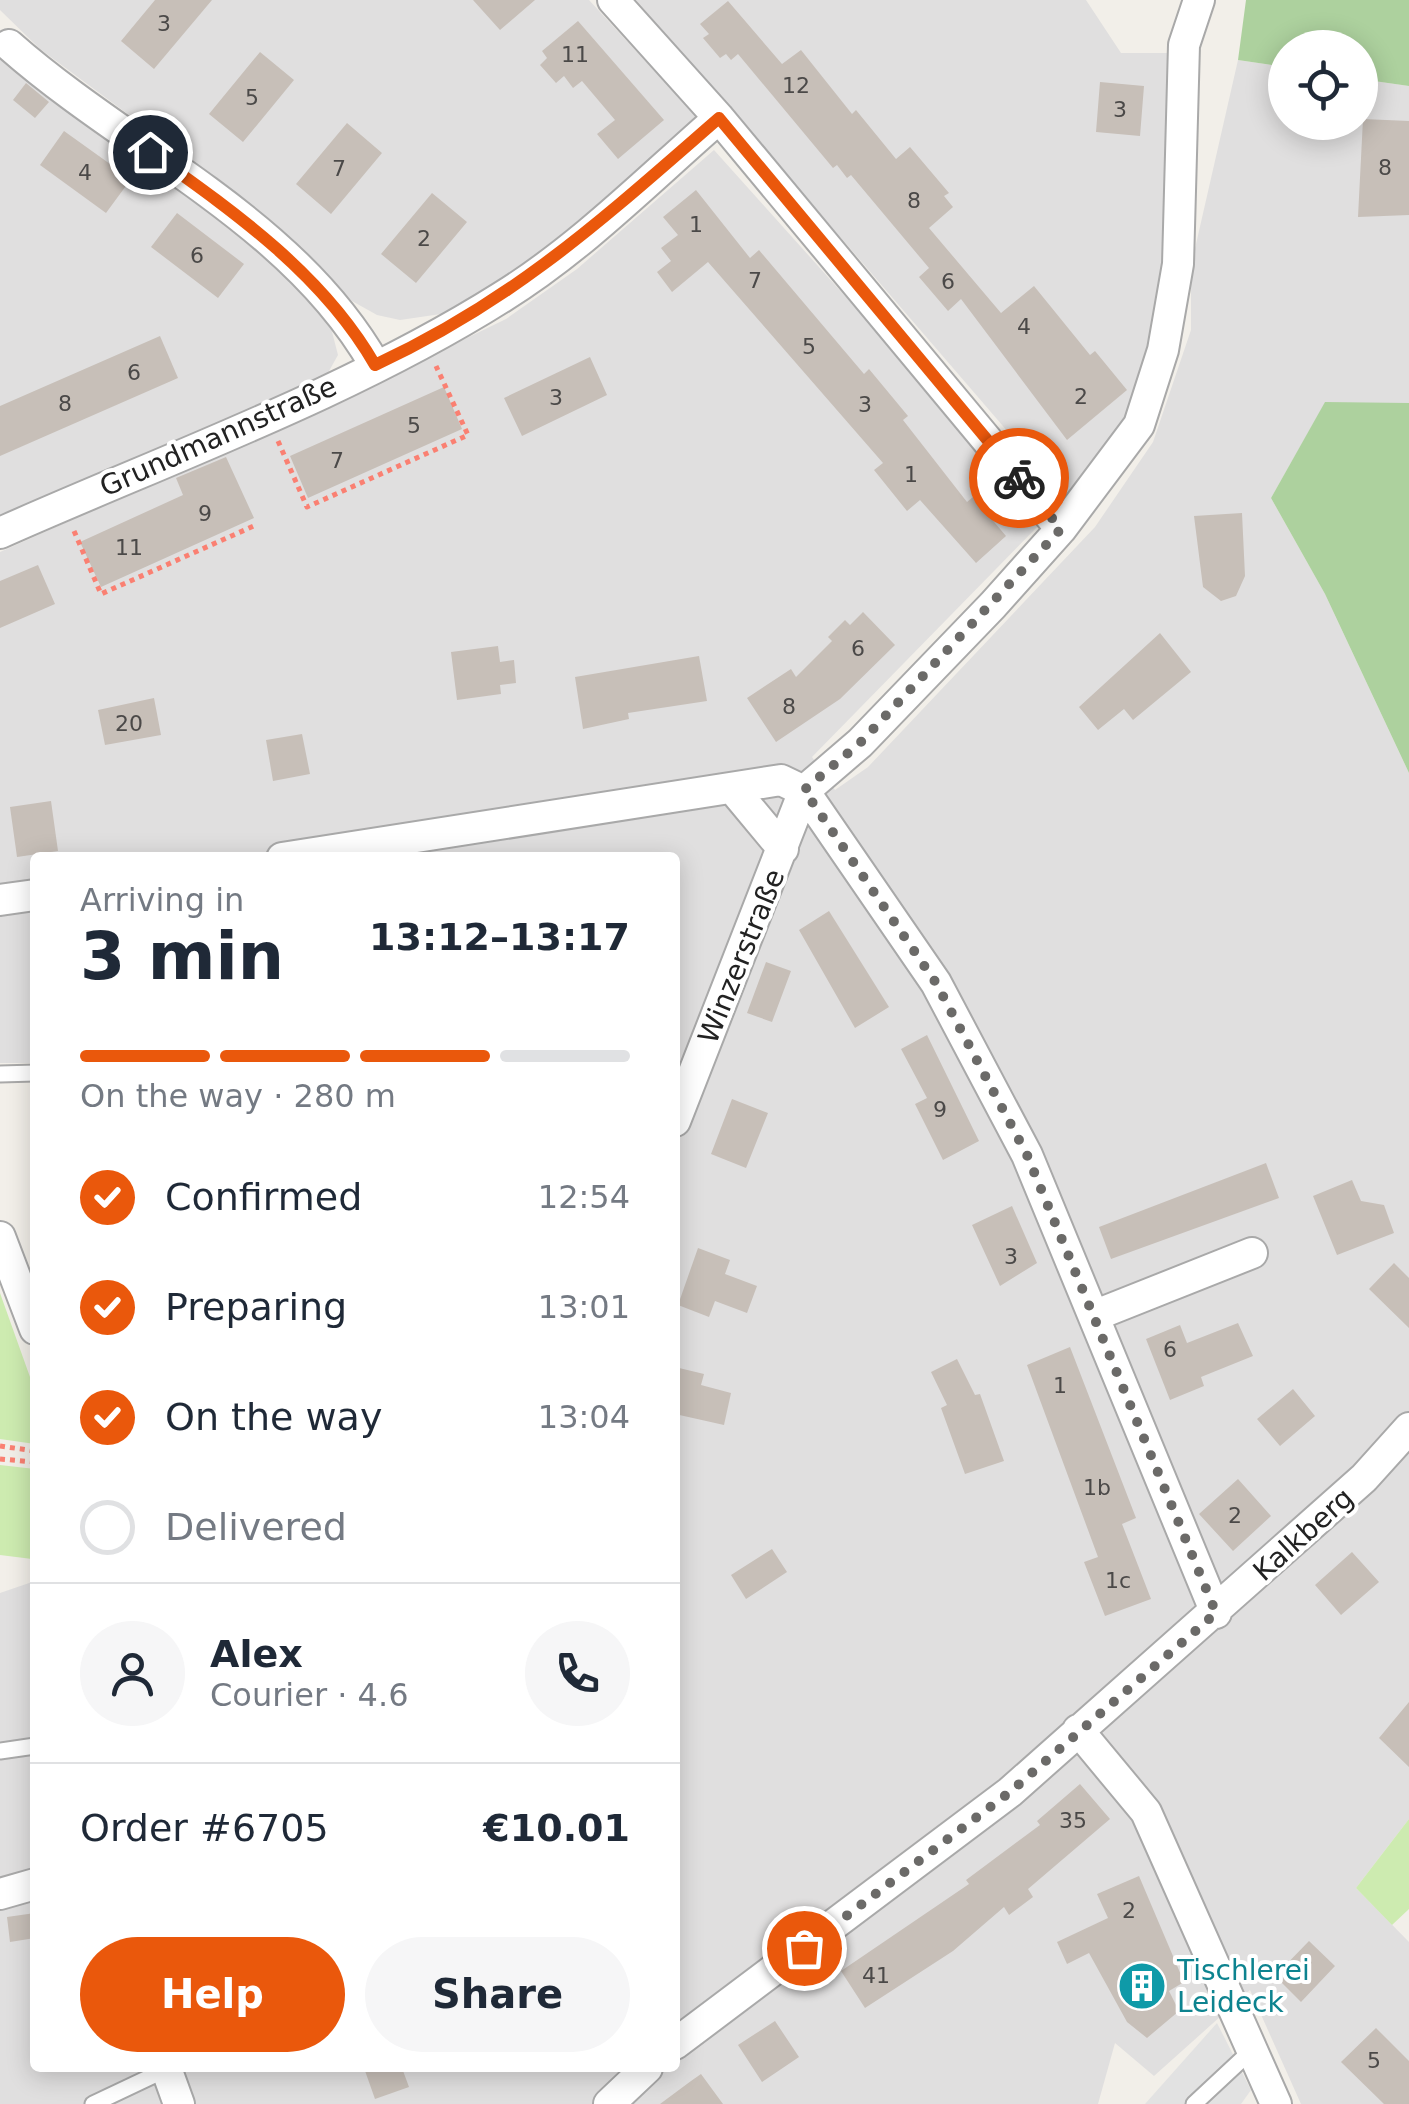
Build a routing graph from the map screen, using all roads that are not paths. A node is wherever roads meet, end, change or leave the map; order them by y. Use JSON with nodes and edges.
{"nodes":[{"id":1,"x":614,"y":0,"type":"edge"},
{"id":2,"x":1199,"y":0,"type":"edge"},
{"id":3,"x":4,"y":40,"type":"edge"},
{"id":4,"x":719,"y":118,"type":"junction"},
{"id":5,"x":375,"y":365,"type":"junction"},
{"id":6,"x":1061,"y":529,"type":"junction"},
{"id":7,"x":0,"y":533,"type":"edge"},
{"id":8,"x":733,"y":789,"type":"junction"},
{"id":9,"x":804,"y":790,"type":"junction"},
{"id":10,"x":783,"y":849,"type":"junction"},
{"id":11,"x":321,"y":852,"type":"edge"},
{"id":12,"x":30,"y":896,"type":"edge"},
{"id":13,"x":0,"y":900,"type":"edge"},
{"id":14,"x":30,"y":1073,"type":"edge"},
{"id":15,"x":0,"y":1074,"type":"edge"},
{"id":16,"x":680,"y":1107,"type":"edge"},
{"id":17,"x":0,"y":1237,"type":"edge"},
{"id":18,"x":1252,"y":1253,"type":"dead end"},
{"id":19,"x":1096,"y":1315,"type":"junction"},
{"id":20,"x":30,"y":1316,"type":"edge"},
{"id":21,"x":1409,"y":1428,"type":"edge"},
{"id":22,"x":1216,"y":1613,"type":"junction"},
{"id":23,"x":1078,"y":1730,"type":"junction"},
{"id":24,"x":30,"y":1747,"type":"edge"},
{"id":25,"x":0,"y":1751,"type":"edge"},
{"id":26,"x":30,"y":1885,"type":"edge"},
{"id":27,"x":0,"y":1894,"type":"edge"},
{"id":28,"x":680,"y":2040,"type":"edge"},
{"id":29,"x":1254,"y":2049,"type":"junction"},
{"id":30,"x":159,"y":2072,"type":"edge"},
{"id":31,"x":168,"y":2072,"type":"edge"},
{"id":32,"x":643,"y":2072,"type":"edge"},
{"id":33,"x":93,"y":2104,"type":"edge"},
{"id":34,"x":179,"y":2104,"type":"edge"},
{"id":35,"x":609,"y":2104,"type":"edge"},
{"id":36,"x":1194,"y":2104,"type":"edge"},
{"id":37,"x":1276,"y":2104,"type":"edge"}],
"edges":[{"from":1,"to":4,"type":"street"},
{"from":2,"to":6,"type":"street"},
{"from":3,"to":5,"type":"street"},
{"from":4,"to":5,"type":"street","name":"Grundmannstraße"},
{"from":4,"to":6,"type":"street"},
{"from":5,"to":7,"type":"street","name":"Grundmannstraße"},
{"from":6,"to":9,"type":"street"},
{"from":8,"to":9,"type":"street"},
{"from":8,"to":10,"type":"street"},
{"from":8,"to":11,"type":"street"},
{"from":9,"to":10,"type":"street","name":"Winzerstraße"},
{"from":9,"to":19,"type":"street"},
{"from":10,"to":16,"type":"street","name":"Winzerstraße"},
{"from":12,"to":13,"type":"street"},
{"from":14,"to":15,"type":"lane"},
{"from":17,"to":20,"type":"street"},
{"from":18,"to":19,"type":"street"},
{"from":19,"to":22,"type":"street"},
{"from":21,"to":22,"type":"street","name":"Kalkberg"},
{"from":22,"to":23,"type":"street","name":"Kalkberg"},
{"from":23,"to":28,"type":"street","name":"Kalkberg"},
{"from":23,"to":29,"type":"street"},
{"from":24,"to":25,"type":"lane"},
{"from":26,"to":27,"type":"street"},
{"from":29,"to":36,"type":"lane"},
{"from":29,"to":37,"type":"street"},
{"from":30,"to":33,"type":"lane"},
{"from":31,"to":34,"type":"street"},
{"from":32,"to":35,"type":"street"}]}
